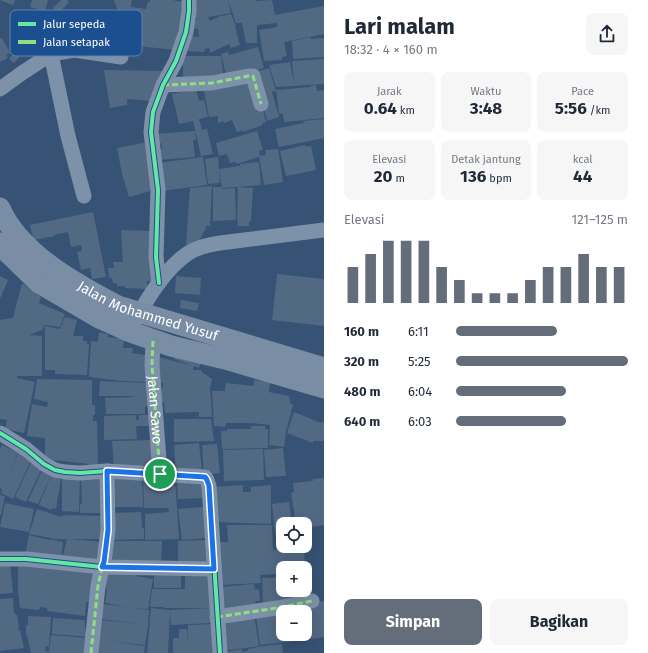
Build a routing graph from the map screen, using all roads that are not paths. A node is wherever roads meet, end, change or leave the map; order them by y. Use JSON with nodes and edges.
{"nodes":[{"id":1,"x":188,"y":0,"type":"edge"},
{"id":2,"x":47,"y":56,"type":"edge"},
{"id":3,"x":50,"y":56,"type":"edge"},
{"id":4,"x":163,"y":85,"type":"junction"},
{"id":5,"x":0,"y":89,"type":"edge"},
{"id":6,"x":261,"y":104,"type":"dead end"},
{"id":7,"x":84,"y":196,"type":"dead end"},
{"id":8,"x":0,"y":208,"type":"edge"},
{"id":9,"x":324,"y":230,"type":"edge"},
{"id":10,"x":0,"y":243,"type":"edge"},
{"id":11,"x":159,"y":283,"type":"junction"},
{"id":12,"x":140,"y":312,"type":"junction"},
{"id":13,"x":128,"y":331,"type":"junction"},
{"id":14,"x":153,"y":341,"type":"junction"},
{"id":15,"x":324,"y":368,"type":"edge"},
{"id":16,"x":324,"y":388,"type":"edge"},
{"id":17,"x":0,"y":433,"type":"edge"},
{"id":18,"x":107,"y":471,"type":"junction"},
{"id":19,"x":160,"y":474,"type":"junction"},
{"id":20,"x":0,"y":559,"type":"edge"},
{"id":21,"x":102,"y":567,"type":"junction"},
{"id":22,"x":214,"y":569,"type":"junction"},
{"id":23,"x":312,"y":601,"type":"dead end"},
{"id":24,"x":217,"y":616,"type":"junction"},
{"id":25,"x":91,"y":653,"type":"edge"},
{"id":26,"x":220,"y":653,"type":"edge"}],
"edges":[{"from":1,"to":4,"type":"street"},
{"from":2,"to":5,"type":"street"},
{"from":3,"to":7,"type":"street"},
{"from":4,"to":6,"type":"street"},
{"from":4,"to":11,"type":"street"},
{"from":8,"to":12,"type":"main road","name":"Jalan Mohammed Yusuf"},
{"from":9,"to":11,"type":"street"},
{"from":10,"to":13,"type":"main road","name":"Jalan Mohammed Yusuf"},
{"from":11,"to":12,"type":"street"},
{"from":12,"to":13,"type":"street"},
{"from":12,"to":15,"type":"main road","name":"Jalan Mohammed Yusuf"},
{"from":13,"to":14,"type":"main road","name":"Jalan Mohammed Yusuf"},
{"from":14,"to":16,"type":"main road","name":"Jalan Mohammed Yusuf"},
{"from":14,"to":19,"type":"street","name":"Jalan Sawo"},
{"from":17,"to":18,"type":"street"},
{"from":18,"to":19,"type":"street"},
{"from":18,"to":21,"type":"street"},
{"from":19,"to":22,"type":"street"},
{"from":20,"to":21,"type":"street"},
{"from":21,"to":22,"type":"street"},
{"from":21,"to":25,"type":"street"},
{"from":22,"to":24,"type":"street"},
{"from":23,"to":24,"type":"street"},
{"from":24,"to":26,"type":"street"}]}
